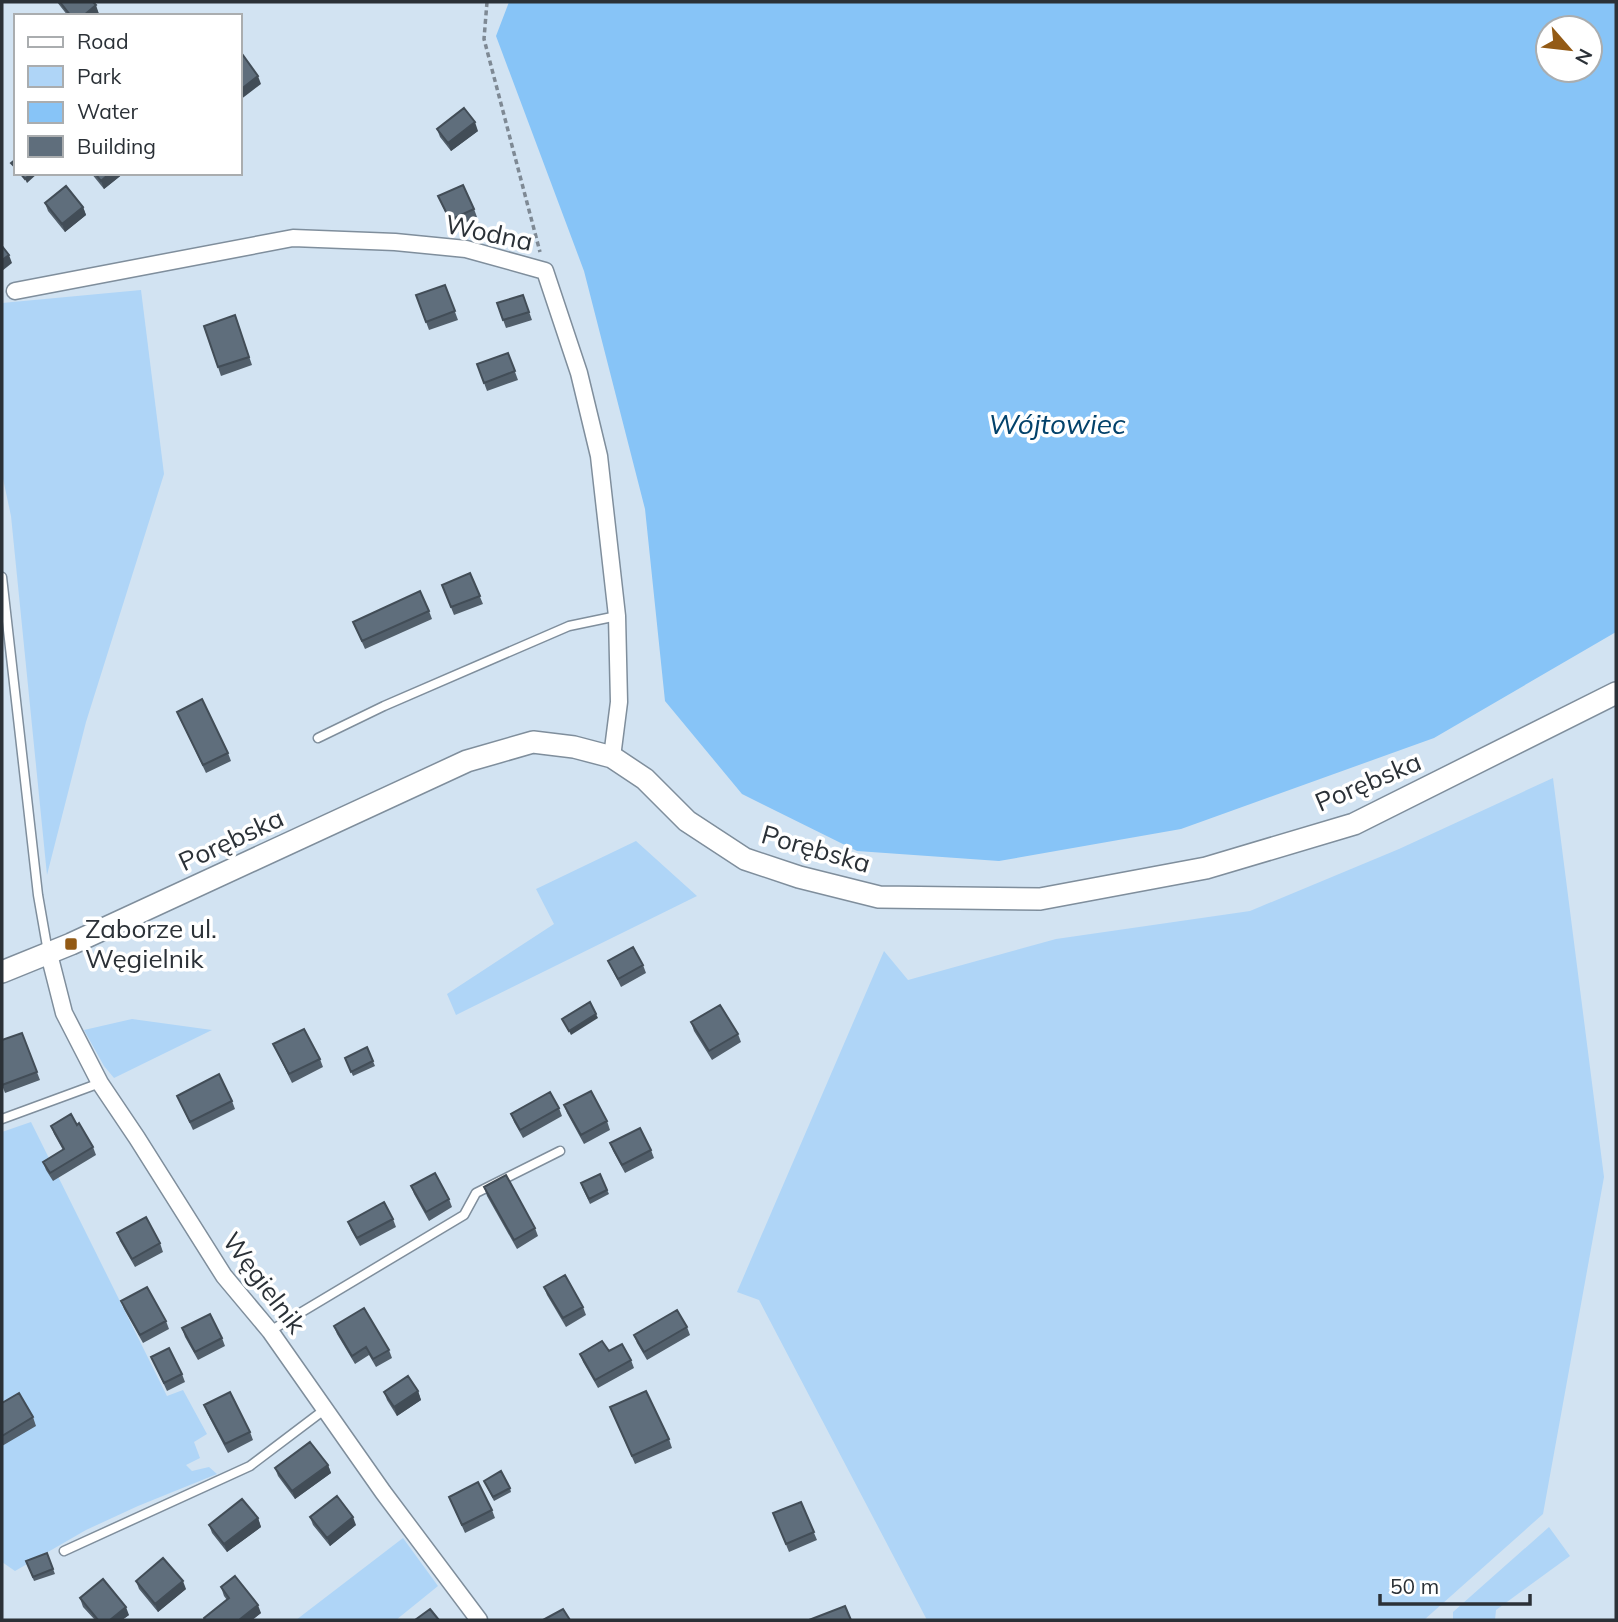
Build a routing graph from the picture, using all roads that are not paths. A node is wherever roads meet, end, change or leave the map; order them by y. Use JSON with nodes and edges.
{"nodes":[{"id":1,"x":15,"y":291,"type":"dead end"},
{"id":2,"x":2,"y":577,"type":"edge"},
{"id":3,"x":617,"y":616,"type":"junction"},
{"id":4,"x":1616,"y":693,"type":"edge"},
{"id":5,"x":317,"y":738,"type":"dead end"},
{"id":6,"x":612,"y":757,"type":"junction"},
{"id":7,"x":49,"y":954,"type":"junction"},
{"id":8,"x":2,"y":972,"type":"edge"},
{"id":9,"x":100,"y":1083,"type":"junction"},
{"id":10,"x":2,"y":1119,"type":"edge"},
{"id":11,"x":560,"y":1151,"type":"dead end"},
{"id":12,"x":270,"y":1331,"type":"junction"},
{"id":13,"x":324,"y":1410,"type":"junction"},
{"id":14,"x":64,"y":1551,"type":"dead end"},
{"id":15,"x":479,"y":1620,"type":"edge"}],
"edges":[{"from":1,"to":3,"type":"street","name":"Wodna"},
{"from":2,"to":7,"type":"lane"},
{"from":3,"to":5,"type":"lane"},
{"from":3,"to":6,"type":"street","name":"Wodna"},
{"from":4,"to":6,"type":"street","name":"Porębska"},
{"from":6,"to":7,"type":"street","name":"Porębska"},
{"from":7,"to":8,"type":"street","name":"Porębska"},
{"from":7,"to":9,"type":"street","name":"Węgielnik"},
{"from":9,"to":10,"type":"lane"},
{"from":9,"to":12,"type":"street","name":"Węgielnik"},
{"from":11,"to":12,"type":"lane"},
{"from":12,"to":13,"type":"street","name":"Węgielnik"},
{"from":13,"to":14,"type":"lane"},
{"from":13,"to":15,"type":"street","name":"Węgielnik"}]}
